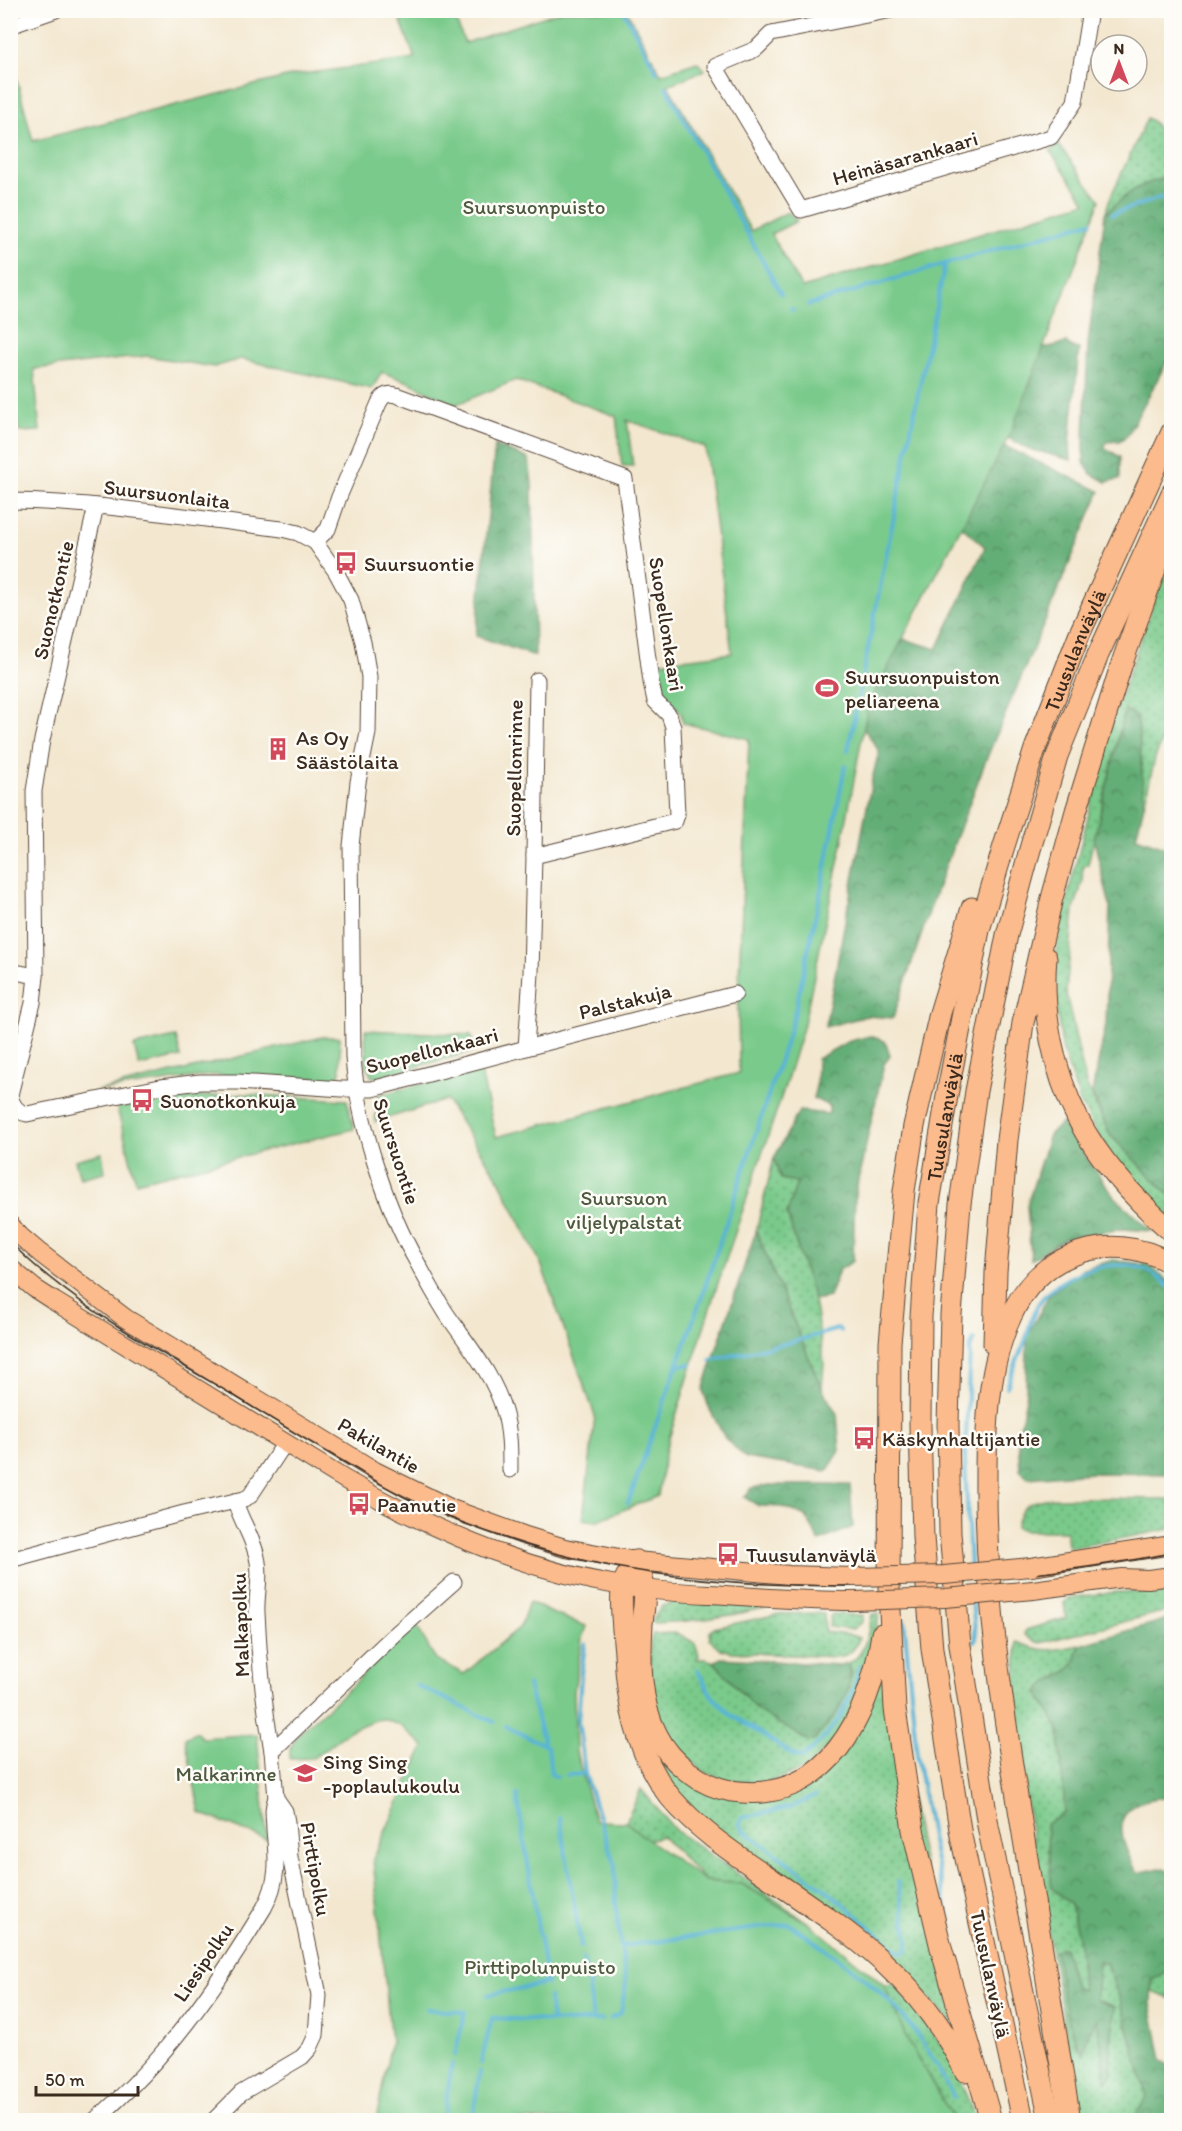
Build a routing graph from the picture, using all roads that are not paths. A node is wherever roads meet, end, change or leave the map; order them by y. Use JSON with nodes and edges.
{"nodes":[{"id":1,"x":56,"y":10,"type":"edge"},
{"id":2,"x":892,"y":10,"type":"edge"},
{"id":3,"x":1090,"y":10,"type":"edge"},
{"id":4,"x":10,"y":26,"type":"edge"},
{"id":5,"x":1172,"y":432,"type":"edge"},
{"id":6,"x":1172,"y":492,"type":"edge"},
{"id":7,"x":10,"y":501,"type":"edge"},
{"id":8,"x":96,"y":506,"type":"junction"},
{"id":9,"x":1172,"y":529,"type":"edge"},
{"id":10,"x":315,"y":542,"type":"junction"},
{"id":11,"x":537,"y":680,"type":"dead end"},
{"id":12,"x":1035,"y":749,"type":"junction"},
{"id":13,"x":534,"y":856,"type":"junction"},
{"id":14,"x":1052,"y":898,"type":"junction"},
{"id":15,"x":10,"y":971,"type":"edge"},
{"id":16,"x":36,"y":976,"type":"junction"},
{"id":17,"x":735,"y":994,"type":"dead end"},
{"id":18,"x":526,"y":1048,"type":"junction"},
{"id":19,"x":356,"y":1089,"type":"junction"},
{"id":20,"x":11,"y":1098,"type":"edge"},
{"id":21,"x":1172,"y":1232,"type":"edge"},
{"id":22,"x":14,"y":1235,"type":"edge"},
{"id":23,"x":1172,"y":1264,"type":"edge"},
{"id":24,"x":10,"y":1268,"type":"edge"},
{"id":25,"x":993,"y":1377,"type":"junction"},
{"id":26,"x":285,"y":1443,"type":"junction"},
{"id":27,"x":510,"y":1470,"type":"dead end"},
{"id":28,"x":235,"y":1501,"type":"junction"},
{"id":29,"x":1172,"y":1545,"type":"edge"},
{"id":30,"x":10,"y":1560,"type":"edge"},
{"id":31,"x":636,"y":1561,"type":"junction"},
{"id":32,"x":1172,"y":1576,"type":"edge"},
{"id":33,"x":454,"y":1582,"type":"dead end"},
{"id":34,"x":622,"y":1586,"type":"junction"},
{"id":35,"x":645,"y":1589,"type":"junction"},
{"id":36,"x":889,"y":1591,"type":"junction"},
{"id":37,"x":272,"y":1751,"type":"junction"},
{"id":38,"x":276,"y":1797,"type":"junction"},
{"id":39,"x":95,"y":2121,"type":"edge"},
{"id":40,"x":214,"y":2121,"type":"edge"},
{"id":41,"x":989,"y":2121,"type":"edge"},
{"id":42,"x":1023,"y":2121,"type":"edge"},
{"id":43,"x":1050,"y":2121,"type":"edge"},
{"id":44,"x":1070,"y":2121,"type":"edge"}],
"edges":[{"from":1,"to":4,"type":"street"},
{"from":2,"to":3,"type":"street","name":"Heinäsarankaari"},
{"from":5,"to":12,"type":"highway","name":"Tuusulanväylä"},
{"from":6,"to":43,"type":"highway","name":"Tuusulanväylä"},
{"from":7,"to":8,"type":"street","name":"Suursuonlaita"},
{"from":8,"to":10,"type":"street","name":"Suursuonlaita"},
{"from":8,"to":16,"type":"street","name":"Suonotkontie"},
{"from":9,"to":14,"type":"highway"},
{"from":10,"to":13,"type":"street","name":"Suopellonkaari"},
{"from":10,"to":19,"type":"street","name":"Suursuontie"},
{"from":11,"to":13,"type":"street","name":"Suopellonrinne"},
{"from":12,"to":36,"type":"highway"},
{"from":12,"to":42,"type":"highway","name":"Tuusulanväylä"},
{"from":13,"to":18,"type":"street","name":"Suopellonkaari"},
{"from":14,"to":21,"type":"highway"},
{"from":14,"to":25,"type":"highway"},
{"from":15,"to":16,"type":"street"},
{"from":16,"to":20,"type":"street","name":"Suonotkontie"},
{"from":17,"to":18,"type":"street","name":"Palstakuja"},
{"from":18,"to":19,"type":"street","name":"Suopellonkaari"},
{"from":19,"to":20,"type":"street"},
{"from":19,"to":27,"type":"street","name":"Suursuontie"},
{"from":22,"to":31,"type":"main road","name":"Pakilantie"},
{"from":23,"to":25,"type":"highway"},
{"from":24,"to":26,"type":"main road"},
{"from":25,"to":44,"type":"highway"},
{"from":26,"to":28,"type":"street"},
{"from":26,"to":34,"type":"main road"},
{"from":28,"to":30,"type":"street"},
{"from":28,"to":37,"type":"street","name":"Malkapolku"},
{"from":29,"to":31,"type":"main road","name":"Pakilantie","bridge":true},
{"from":31,"to":34,"type":"highway"},
{"from":31,"to":35,"type":"highway"},
{"from":32,"to":35,"type":"main road","bridge":true},
{"from":33,"to":37,"type":"street"},
{"from":34,"to":35,"type":"main road"},
{"from":34,"to":41,"type":"highway"},
{"from":35,"to":36,"type":"highway"},
{"from":36,"to":41,"type":"highway"},
{"from":37,"to":38,"type":"street","name":"Pirttipolku"},
{"from":38,"to":39,"type":"street","name":"Liesipolku"},
{"from":38,"to":40,"type":"street","name":"Pirttipolku"}]}
